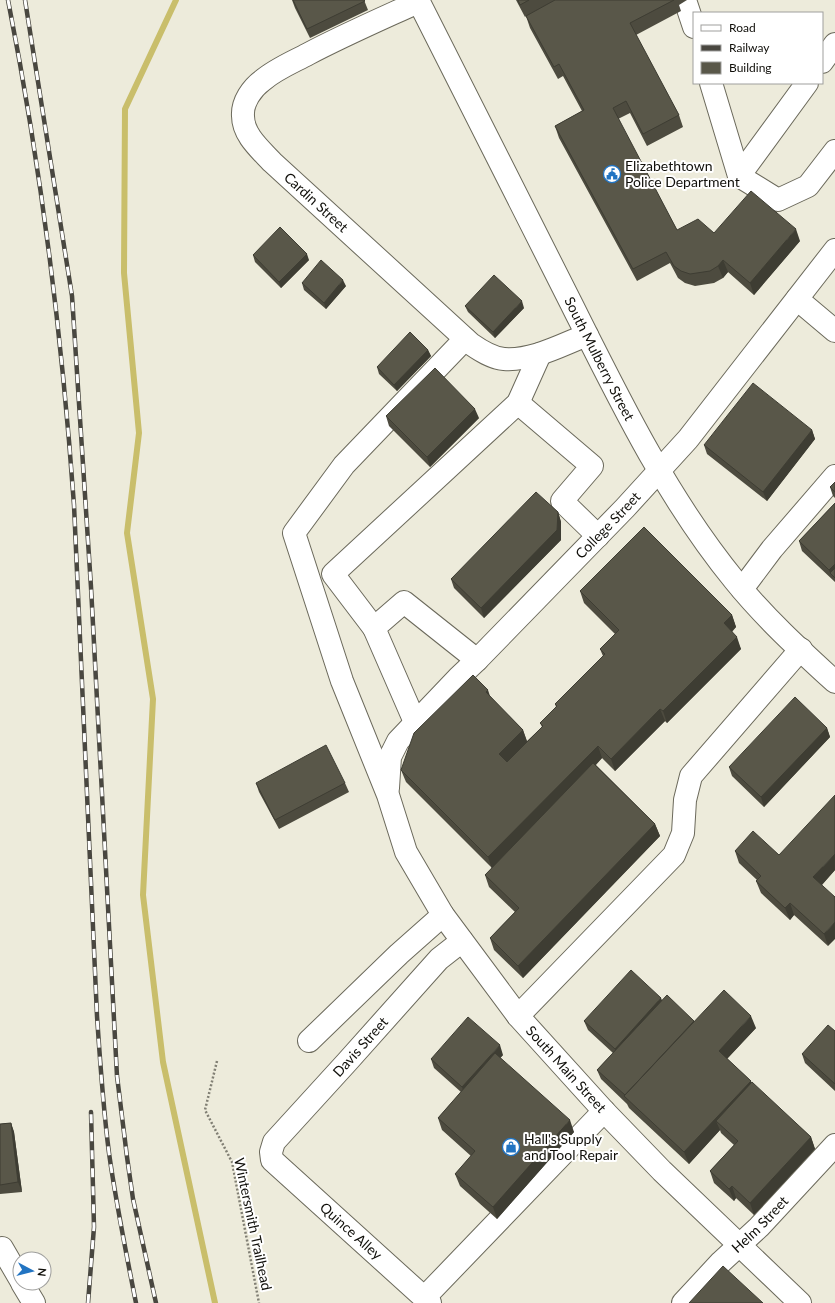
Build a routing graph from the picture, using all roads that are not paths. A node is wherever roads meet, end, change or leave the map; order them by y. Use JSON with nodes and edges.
{"nodes":[{"id":1,"x":685,"y":0,"type":"edge"},
{"id":2,"x":418,"y":1,"type":"edge"},
{"id":3,"x":693,"y":24,"type":"edge"},
{"id":4,"x":835,"y":44,"type":"edge"},
{"id":5,"x":823,"y":61,"type":"edge"},
{"id":6,"x":711,"y":84,"type":"edge"},
{"id":7,"x":806,"y":84,"type":"edge"},
{"id":8,"x":835,"y":150,"type":"edge"},
{"id":9,"x":739,"y":176,"type":"junction"},
{"id":10,"x":835,"y":250,"type":"edge"},
{"id":11,"x":797,"y":299,"type":"junction"},
{"id":12,"x":835,"y":331,"type":"edge"},
{"id":13,"x":587,"y":335,"type":"junction"},
{"id":14,"x":465,"y":339,"type":"junction"},
{"id":15,"x":540,"y":354,"type":"junction"},
{"id":16,"x":518,"y":403,"type":"junction"},
{"id":17,"x":660,"y":469,"type":"junction"},
{"id":18,"x":835,"y":476,"type":"edge"},
{"id":19,"x":598,"y":536,"type":"junction"},
{"id":20,"x":742,"y":589,"type":"junction"},
{"id":21,"x":374,"y":628,"type":"junction"},
{"id":22,"x":801,"y":649,"type":"junction"},
{"id":23,"x":477,"y":660,"type":"junction"},
{"id":24,"x":835,"y":682,"type":"edge"},
{"id":25,"x":416,"y":722,"type":"junction"},
{"id":26,"x":388,"y":796,"type":"junction"},
{"id":27,"x":443,"y":915,"type":"junction"},
{"id":28,"x":462,"y":941,"type":"junction"},
{"id":29,"x":518,"y":1016,"type":"junction"},
{"id":30,"x":309,"y":1041,"type":"dead end"},
{"id":31,"x":604,"y":1111,"type":"junction"},
{"id":32,"x":835,"y":1145,"type":"edge"},
{"id":33,"x":272,"y":1160,"type":"joint"},
{"id":34,"x":739,"y":1246,"type":"junction"},
{"id":35,"x":2,"y":1248,"type":"dead end"},
{"id":36,"x":12,"y":1265,"type":"edge"},
{"id":37,"x":27,"y":1291,"type":"edge"},
{"id":38,"x":427,"y":1301,"type":"edge"},
{"id":39,"x":34,"y":1303,"type":"edge"},
{"id":40,"x":683,"y":1303,"type":"edge"},
{"id":41,"x":800,"y":1303,"type":"edge"}],
"edges":[{"from":1,"to":3,"type":"street"},
{"from":2,"to":13,"type":"street","name":"South Mulberry Street"},
{"from":2,"to":14,"type":"street","name":"Cardin Street"},
{"from":4,"to":5,"type":"street"},
{"from":6,"to":9,"type":"street"},
{"from":7,"to":9,"type":"street"},
{"from":8,"to":9,"type":"street"},
{"from":10,"to":11,"type":"street","name":"College Street"},
{"from":11,"to":12,"type":"street"},
{"from":11,"to":17,"type":"street","name":"College Street"},
{"from":13,"to":15,"type":"street","name":"Cardin Street"},
{"from":13,"to":17,"type":"street","name":"South Mulberry Street"},
{"from":14,"to":15,"type":"street","name":"Cardin Street"},
{"from":14,"to":26,"type":"street"},
{"from":15,"to":16,"type":"street"},
{"from":16,"to":19,"type":"street"},
{"from":16,"to":21,"type":"street"},
{"from":17,"to":19,"type":"street","name":"College Street"},
{"from":17,"to":20,"type":"street","name":"South Mulberry Street"},
{"from":18,"to":20,"type":"street"},
{"from":19,"to":23,"type":"street","name":"College Street"},
{"from":20,"to":22,"type":"street","name":"South Mulberry Street"},
{"from":21,"to":23,"type":"street"},
{"from":21,"to":25,"type":"street"},
{"from":22,"to":24,"type":"street","name":"South Mulberry Street"},
{"from":22,"to":29,"type":"street"},
{"from":23,"to":25,"type":"street","name":"College Street"},
{"from":25,"to":26,"type":"street","name":"College Street"},
{"from":26,"to":27,"type":"street","name":"South Main Street"},
{"from":27,"to":28,"type":"street","name":"South Main Street"},
{"from":27,"to":30,"type":"street"},
{"from":28,"to":29,"type":"street","name":"South Main Street"},
{"from":28,"to":33,"type":"street","name":"Davis Street"},
{"from":29,"to":31,"type":"street","name":"South Main Street"},
{"from":31,"to":34,"type":"street","name":"South Main Street"},
{"from":31,"to":38,"type":"street"},
{"from":32,"to":34,"type":"street","name":"Helm Street"},
{"from":33,"to":38,"type":"street","name":"Quince Alley"},
{"from":34,"to":40,"type":"street","name":"Helm Street"},
{"from":34,"to":41,"type":"street","name":"South Main Street"},
{"from":35,"to":36,"type":"street"},
{"from":37,"to":39,"type":"street"}]}
